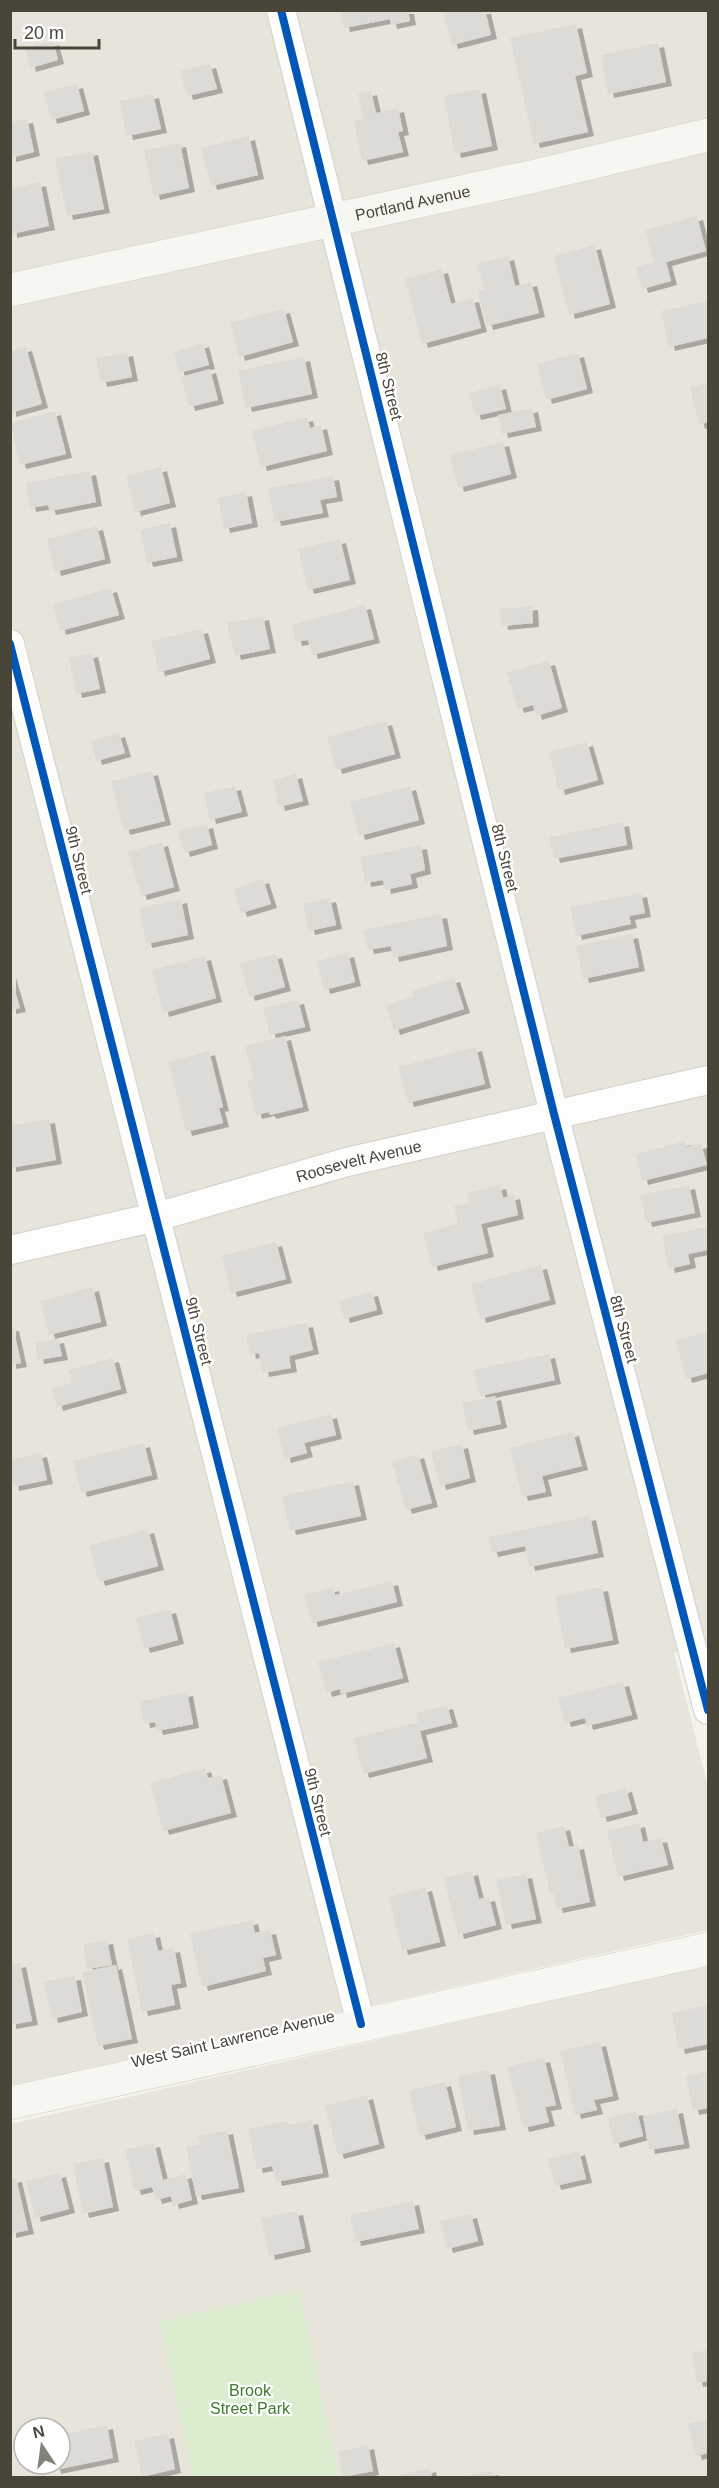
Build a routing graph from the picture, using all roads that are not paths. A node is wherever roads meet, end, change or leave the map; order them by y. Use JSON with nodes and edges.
{"nodes":[{"id":1,"x":281,"y":10,"type":"edge"},
{"id":2,"x":708,"y":135,"type":"edge"},
{"id":3,"x":334,"y":220,"type":"junction"},
{"id":4,"x":10,"y":290,"type":"edge"},
{"id":5,"x":10,"y":644,"type":"edge"},
{"id":6,"x":708,"y":1080,"type":"edge"},
{"id":7,"x":554,"y":1114,"type":"junction"},
{"id":8,"x":156,"y":1218,"type":"junction"},
{"id":9,"x":10,"y":1250,"type":"edge"},
{"id":10,"x":708,"y":1710,"type":"edge"},
{"id":11,"x":708,"y":1949,"type":"edge"},
{"id":12,"x":361,"y":2024,"type":"junction"},
{"id":13,"x":10,"y":2103,"type":"edge"}],
"edges":[{"from":1,"to":3,"type":"street","name":"8th Street"},
{"from":2,"to":3,"type":"street","name":"Portland Avenue"},
{"from":3,"to":4,"type":"street","name":"Portland Avenue"},
{"from":3,"to":7,"type":"street","name":"8th Street"},
{"from":5,"to":8,"type":"street","name":"9th Street"},
{"from":6,"to":7,"type":"street","name":"Roosevelt Avenue"},
{"from":7,"to":8,"type":"street","name":"Roosevelt Avenue"},
{"from":7,"to":10,"type":"street","name":"8th Street"},
{"from":8,"to":9,"type":"street","name":"Roosevelt Avenue"},
{"from":8,"to":12,"type":"street","name":"9th Street"},
{"from":11,"to":12,"type":"street","name":"West Saint Lawrence Avenue"},
{"from":12,"to":13,"type":"street","name":"West Saint Lawrence Avenue"}]}
